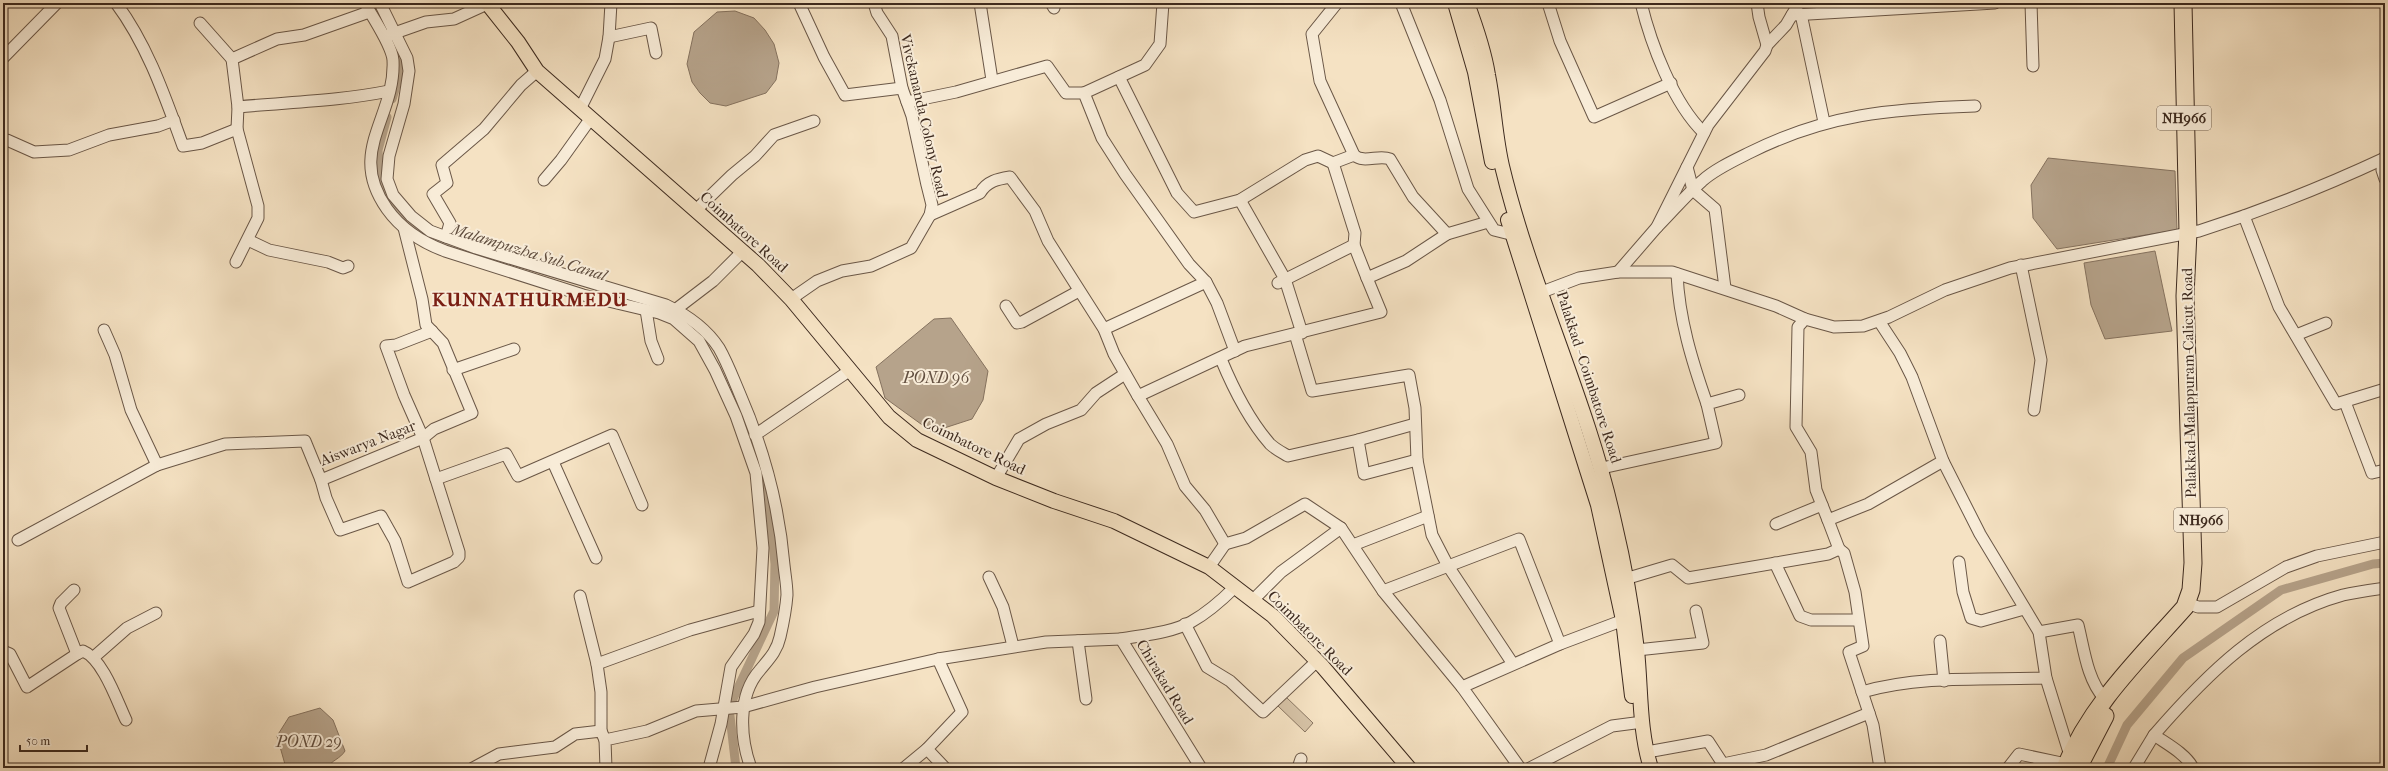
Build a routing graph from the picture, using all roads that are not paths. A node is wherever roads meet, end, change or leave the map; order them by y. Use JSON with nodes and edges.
{"nodes":[{"id":1,"x":57,"y":3,"type":"edge"},
{"id":2,"x":116,"y":3,"type":"edge"},
{"id":3,"x":380,"y":3,"type":"edge"},
{"id":4,"x":487,"y":3,"type":"edge"},
{"id":5,"x":611,"y":3,"type":"edge"},
{"id":6,"x":799,"y":3,"type":"edge"},
{"id":7,"x":874,"y":3,"type":"edge"},
{"id":8,"x":980,"y":3,"type":"edge"},
{"id":9,"x":1163,"y":3,"type":"edge"},
{"id":10,"x":1337,"y":3,"type":"edge"},
{"id":11,"x":1401,"y":3,"type":"edge"},
{"id":12,"x":1455,"y":3,"type":"edge"},
{"id":13,"x":1467,"y":3,"type":"edge"},
{"id":14,"x":1548,"y":3,"type":"edge"},
{"id":15,"x":1641,"y":3,"type":"edge"},
{"id":16,"x":1757,"y":3,"type":"edge"},
{"id":17,"x":1995,"y":3,"type":"edge"},
{"id":18,"x":2031,"y":3,"type":"edge"},
{"id":19,"x":2183,"y":3,"type":"edge"},
{"id":20,"x":2193,"y":3,"type":"edge"},
{"id":21,"x":367,"y":7,"type":"edge"},
{"id":22,"x":1798,"y":11,"type":"edge"},
{"id":23,"x":200,"y":23,"type":"dead end"},
{"id":24,"x":394,"y":32,"type":"junction"},
{"id":25,"x":609,"y":37,"type":"junction"},
{"id":26,"x":383,"y":38,"type":"junction"},
{"id":27,"x":1767,"y":45,"type":"junction"},
{"id":28,"x":656,"y":52,"type":"dead end"},
{"id":29,"x":3,"y":58,"type":"edge"},
{"id":30,"x":232,"y":59,"type":"junction"},
{"id":31,"x":2032,"y":66,"type":"dead end"},
{"id":32,"x":537,"y":71,"type":"junction"},
{"id":33,"x":1119,"y":77,"type":"junction"},
{"id":34,"x":992,"y":80,"type":"junction"},
{"id":35,"x":1671,"y":83,"type":"junction"},
{"id":36,"x":902,"y":88,"type":"junction"},
{"id":37,"x":389,"y":91,"type":"junction"},
{"id":38,"x":1084,"y":93,"type":"junction"},
{"id":39,"x":907,"y":102,"type":"junction"},
{"id":40,"x":1975,"y":106,"type":"dead end"},
{"id":41,"x":238,"y":107,"type":"junction"},
{"id":42,"x":580,"y":109,"type":"junction"},
{"id":43,"x":591,"y":118,"type":"junction"},
{"id":44,"x":174,"y":120,"type":"junction"},
{"id":45,"x":814,"y":120,"type":"dead end"},
{"id":46,"x":1824,"y":122,"type":"junction"},
{"id":47,"x":238,"y":130,"type":"junction"},
{"id":48,"x":1704,"y":133,"type":"junction"},
{"id":49,"x":3,"y":140,"type":"edge"},
{"id":50,"x":1354,"y":155,"type":"junction"},
{"id":51,"x":2384,"y":158,"type":"edge"},
{"id":52,"x":1334,"y":163,"type":"junction"},
{"id":53,"x":1687,"y":167,"type":"junction"},
{"id":54,"x":2385,"y":179,"type":"edge"},
{"id":55,"x":544,"y":180,"type":"dead end"},
{"id":56,"x":1693,"y":190,"type":"junction"},
{"id":57,"x":1240,"y":200,"type":"junction"},
{"id":58,"x":696,"y":210,"type":"junction"},
{"id":59,"x":930,"y":215,"type":"junction"},
{"id":60,"x":2244,"y":216,"type":"junction"},
{"id":61,"x":1488,"y":222,"type":"junction"},
{"id":62,"x":1658,"y":227,"type":"junction"},
{"id":63,"x":404,"y":228,"type":"junction"},
{"id":64,"x":2193,"y":232,"type":"junction"},
{"id":65,"x":1447,"y":234,"type":"junction"},
{"id":66,"x":1518,"y":236,"type":"junction"},
{"id":67,"x":446,"y":237,"type":"junction"},
{"id":68,"x":248,"y":240,"type":"junction"},
{"id":69,"x":1354,"y":245,"type":"junction"},
{"id":70,"x":743,"y":251,"type":"junction"},
{"id":71,"x":236,"y":262,"type":"dead end"},
{"id":72,"x":2021,"y":265,"type":"junction"},
{"id":73,"x":348,"y":266,"type":"dead end"},
{"id":74,"x":1618,"y":272,"type":"junction"},
{"id":75,"x":1677,"y":274,"type":"junction"},
{"id":76,"x":1367,"y":278,"type":"junction"},
{"id":77,"x":1281,"y":281,"type":"junction"},
{"id":78,"x":1206,"y":282,"type":"junction"},
{"id":79,"x":1725,"y":288,"type":"junction"},
{"id":80,"x":1079,"y":291,"type":"junction"},
{"id":81,"x":1537,"y":293,"type":"junction"},
{"id":82,"x":791,"y":299,"type":"junction"},
{"id":83,"x":641,"y":305,"type":"junction"},
{"id":84,"x":1006,"y":306,"type":"dead end"},
{"id":85,"x":675,"y":310,"type":"junction"},
{"id":86,"x":1805,"y":319,"type":"junction"},
{"id":87,"x":1879,"y":321,"type":"junction"},
{"id":88,"x":2326,"y":323,"type":"dead end"},
{"id":89,"x":1104,"y":329,"type":"junction"},
{"id":90,"x":104,"y":330,"type":"dead end"},
{"id":91,"x":432,"y":331,"type":"junction"},
{"id":92,"x":1298,"y":334,"type":"junction"},
{"id":93,"x":2296,"y":336,"type":"junction"},
{"id":94,"x":514,"y":349,"type":"dead end"},
{"id":95,"x":1235,"y":352,"type":"junction"},
{"id":96,"x":1221,"y":358,"type":"junction"},
{"id":97,"x":658,"y":359,"type":"dead end"},
{"id":98,"x":453,"y":370,"type":"junction"},
{"id":99,"x":849,"y":371,"type":"junction"},
{"id":100,"x":1125,"y":374,"type":"junction"},
{"id":101,"x":2385,"y":389,"type":"edge"},
{"id":102,"x":1739,"y":395,"type":"dead end"},
{"id":103,"x":1138,"y":396,"type":"junction"},
{"id":104,"x":2345,"y":402,"type":"junction"},
{"id":105,"x":1707,"y":404,"type":"junction"},
{"id":106,"x":2034,"y":410,"type":"dead end"},
{"id":107,"x":1415,"y":424,"type":"junction"},
{"id":108,"x":755,"y":435,"type":"junction"},
{"id":109,"x":423,"y":438,"type":"junction"},
{"id":110,"x":1358,"y":440,"type":"junction"},
{"id":111,"x":1417,"y":460,"type":"junction"},
{"id":112,"x":1943,"y":461,"type":"junction"},
{"id":113,"x":553,"y":462,"type":"junction"},
{"id":114,"x":157,"y":465,"type":"junction"},
{"id":115,"x":1602,"y":468,"type":"junction"},
{"id":116,"x":2385,"y":470,"type":"edge"},
{"id":117,"x":436,"y":478,"type":"junction"},
{"id":118,"x":996,"y":478,"type":"junction"},
{"id":119,"x":321,"y":480,"type":"junction"},
{"id":120,"x":642,"y":505,"type":"dead end"},
{"id":121,"x":1822,"y":505,"type":"junction"},
{"id":122,"x":1428,"y":516,"type":"junction"},
{"id":123,"x":1828,"y":520,"type":"junction"},
{"id":124,"x":1608,"y":522,"type":"junction"},
{"id":125,"x":1776,"y":524,"type":"dead end"},
{"id":126,"x":1341,"y":528,"type":"junction"},
{"id":127,"x":18,"y":540,"type":"dead end"},
{"id":128,"x":2385,"y":542,"type":"edge"},
{"id":129,"x":1225,"y":544,"type":"junction"},
{"id":130,"x":1353,"y":545,"type":"junction"},
{"id":131,"x":1839,"y":549,"type":"junction"},
{"id":132,"x":596,"y":558,"type":"dead end"},
{"id":133,"x":1959,"y":562,"type":"dead end"},
{"id":134,"x":1775,"y":563,"type":"junction"},
{"id":135,"x":1448,"y":566,"type":"junction"},
{"id":136,"x":1209,"y":567,"type":"junction"},
{"id":137,"x":988,"y":577,"type":"dead end"},
{"id":138,"x":1625,"y":579,"type":"junction"},
{"id":139,"x":1235,"y":587,"type":"junction"},
{"id":140,"x":2385,"y":588,"type":"edge"},
{"id":141,"x":74,"y":590,"type":"dead end"},
{"id":142,"x":1383,"y":591,"type":"junction"},
{"id":143,"x":580,"y":596,"type":"dead end"},
{"id":144,"x":1253,"y":600,"type":"junction"},
{"id":145,"x":2192,"y":605,"type":"junction"},
{"id":146,"x":2024,"y":609,"type":"junction"},
{"id":147,"x":759,"y":611,"type":"junction"},
{"id":148,"x":1696,"y":611,"type":"dead end"},
{"id":149,"x":156,"y":613,"type":"dead end"},
{"id":150,"x":1627,"y":618,"type":"junction"},
{"id":151,"x":1858,"y":620,"type":"junction"},
{"id":152,"x":1185,"y":624,"type":"junction"},
{"id":153,"x":2039,"y":632,"type":"junction"},
{"id":154,"x":1121,"y":639,"type":"junction"},
{"id":155,"x":1078,"y":641,"type":"junction"},
{"id":156,"x":1940,"y":641,"type":"dead end"},
{"id":157,"x":1560,"y":644,"type":"junction"},
{"id":158,"x":1013,"y":646,"type":"junction"},
{"id":159,"x":1637,"y":650,"type":"junction"},
{"id":160,"x":3,"y":651,"type":"edge"},
{"id":161,"x":77,"y":654,"type":"junction"},
{"id":162,"x":94,"y":658,"type":"junction"},
{"id":163,"x":938,"y":659,"type":"junction"},
{"id":164,"x":1317,"y":661,"type":"junction"},
{"id":165,"x":597,"y":664,"type":"junction"},
{"id":166,"x":1513,"y":664,"type":"junction"},
{"id":167,"x":2046,"y":678,"type":"junction"},
{"id":168,"x":1944,"y":681,"type":"junction"},
{"id":169,"x":1462,"y":687,"type":"junction"},
{"id":170,"x":1862,"y":692,"type":"junction"},
{"id":171,"x":2104,"y":698,"type":"junction"},
{"id":172,"x":1086,"y":699,"type":"dead end"},
{"id":173,"x":743,"y":707,"type":"junction"},
{"id":174,"x":724,"y":709,"type":"junction"},
{"id":175,"x":1869,"y":713,"type":"junction"},
{"id":176,"x":126,"y":720,"type":"dead end"},
{"id":177,"x":1635,"y":723,"type":"junction"},
{"id":178,"x":603,"y":735,"type":"junction"},
{"id":179,"x":2154,"y":735,"type":"junction"},
{"id":180,"x":927,"y":748,"type":"junction"},
{"id":181,"x":1647,"y":752,"type":"junction"},
{"id":182,"x":2070,"y":764,"type":"edge"},
{"id":183,"x":473,"y":768,"type":"edge"},
{"id":184,"x":606,"y":768,"type":"edge"},
{"id":185,"x":709,"y":768,"type":"edge"},
{"id":186,"x":751,"y":768,"type":"edge"},
{"id":187,"x":904,"y":768,"type":"edge"},
{"id":188,"x":945,"y":768,"type":"edge"},
{"id":189,"x":1200,"y":768,"type":"edge"},
{"id":190,"x":1409,"y":768,"type":"edge"},
{"id":191,"x":1520,"y":768,"type":"edge"},
{"id":192,"x":1530,"y":768,"type":"edge"},
{"id":193,"x":1642,"y":768,"type":"edge"},
{"id":194,"x":1651,"y":768,"type":"edge"},
{"id":195,"x":1880,"y":768,"type":"edge"},
{"id":196,"x":2008,"y":768,"type":"edge"},
{"id":197,"x":2134,"y":768,"type":"edge"},
{"id":198,"x":2193,"y":768,"type":"edge"}],
"edges":[{"from":1,"to":29,"type":"street"},
{"from":2,"to":44,"type":"street"},
{"from":3,"to":24,"type":"street"},
{"from":4,"to":24,"type":"street"},
{"from":4,"to":32,"type":"main road","name":"Coimbatore Road"},
{"from":5,"to":25,"type":"street"},
{"from":6,"to":36,"type":"street"},
{"from":7,"to":36,"type":"street","name":"Vivekananda Colony Road"},
{"from":8,"to":34,"type":"street"},
{"from":9,"to":33,"type":"street"},
{"from":10,"to":50,"type":"street"},
{"from":11,"to":61,"type":"street"},
{"from":12,"to":66,"type":"main road","name":"Palakkad - Coimbatore Road"},
{"from":13,"to":66,"type":"main road","name":"Palakkad - Coimbatore Road"},
{"from":14,"to":35,"type":"street"},
{"from":15,"to":35,"type":"street"},
{"from":16,"to":27,"type":"street"},
{"from":17,"to":22,"type":"street"},
{"from":18,"to":31,"type":"street"},
{"from":19,"to":64,"type":"highway","name":"Palakkad-Malappuram-Calicut Road","number":"NH966"},
{"from":20,"to":64,"type":"highway","name":"Palakkad-Malappuram-Calicut Road","number":"NH966"},
{"from":21,"to":26,"type":"street"},
{"from":21,"to":30,"type":"street"},
{"from":22,"to":27,"type":"street"},
{"from":22,"to":46,"type":"street"},
{"from":23,"to":30,"type":"street"},
{"from":24,"to":26,"type":"street"},
{"from":24,"to":67,"type":"street"},
{"from":25,"to":28,"type":"street"},
{"from":25,"to":42,"type":"street"},
{"from":26,"to":37,"type":"street"},
{"from":27,"to":48,"type":"street"},
{"from":30,"to":41,"type":"street"},
{"from":32,"to":42,"type":"main road","name":"Coimbatore Road"},
{"from":32,"to":67,"type":"street"},
{"from":33,"to":38,"type":"street"},
{"from":33,"to":57,"type":"street"},
{"from":34,"to":38,"type":"street"},
{"from":34,"to":39,"type":"street"},
{"from":35,"to":48,"type":"street"},
{"from":36,"to":39,"type":"street","name":"Vivekananda Colony Road"},
{"from":37,"to":41,"type":"street"},
{"from":37,"to":63,"type":"street"},
{"from":38,"to":78,"type":"street"},
{"from":39,"to":59,"type":"street","name":"Vivekananda Colony Road"},
{"from":40,"to":46,"type":"street"},
{"from":41,"to":47,"type":"street"},
{"from":42,"to":43,"type":"main road","name":"Coimbatore Road"},
{"from":43,"to":55,"type":"street"},
{"from":43,"to":58,"type":"main road","name":"Coimbatore Road"},
{"from":44,"to":47,"type":"street"},
{"from":44,"to":49,"type":"street"},
{"from":45,"to":58,"type":"street"},
{"from":46,"to":56,"type":"street"},
{"from":47,"to":68,"type":"street"},
{"from":48,"to":53,"type":"street"},
{"from":50,"to":52,"type":"street"},
{"from":50,"to":65,"type":"street"},
{"from":51,"to":54,"type":"street"},
{"from":51,"to":60,"type":"street"},
{"from":52,"to":57,"type":"street"},
{"from":52,"to":69,"type":"street"},
{"from":53,"to":56,"type":"street"},
{"from":53,"to":62,"type":"street"},
{"from":56,"to":62,"type":"street"},
{"from":56,"to":79,"type":"street"},
{"from":57,"to":77,"type":"street"},
{"from":58,"to":70,"type":"main road","name":"Coimbatore Road"},
{"from":59,"to":80,"type":"street"},
{"from":59,"to":82,"type":"street","name":"Vivekananda Colony Road"},
{"from":60,"to":64,"type":"street"},
{"from":60,"to":93,"type":"street"},
{"from":61,"to":65,"type":"street"},
{"from":61,"to":66,"type":"street"},
{"from":62,"to":74,"type":"street"},
{"from":63,"to":83,"type":"street"},
{"from":63,"to":91,"type":"street","name":"Aiswarya Nagar"},
{"from":64,"to":72,"type":"street"},
{"from":64,"to":145,"type":"highway","name":"Palakkad-Malappuram-Calicut Road","number":"NH966"},
{"from":65,"to":76,"type":"street"},
{"from":66,"to":81,"type":"main road","name":"Palakkad - Coimbatore Road"},
{"from":67,"to":83,"type":"street"},
{"from":68,"to":71,"type":"street"},
{"from":68,"to":73,"type":"street"},
{"from":69,"to":76,"type":"street"},
{"from":69,"to":77,"type":"street"},
{"from":70,"to":82,"type":"main road","name":"Coimbatore Road"},
{"from":70,"to":85,"type":"street"},
{"from":72,"to":87,"type":"street"},
{"from":72,"to":106,"type":"street"},
{"from":74,"to":75,"type":"street"},
{"from":74,"to":81,"type":"street"},
{"from":75,"to":79,"type":"street"},
{"from":75,"to":105,"type":"street"},
{"from":76,"to":92,"type":"street"},
{"from":77,"to":92,"type":"street"},
{"from":78,"to":89,"type":"street"},
{"from":78,"to":95,"type":"street"},
{"from":79,"to":86,"type":"street"},
{"from":80,"to":84,"type":"street"},
{"from":80,"to":89,"type":"street"},
{"from":81,"to":115,"type":"main road","name":"Palakkad - Coimbatore Road"},
{"from":81,"to":124,"type":"main road","name":"Palakkad - Coimbatore Road"},
{"from":82,"to":99,"type":"main road","name":"Coimbatore Road"},
{"from":83,"to":85,"type":"street"},
{"from":83,"to":97,"type":"street"},
{"from":83,"to":147,"type":"street"},
{"from":85,"to":108,"type":"street"},
{"from":86,"to":87,"type":"street"},
{"from":86,"to":121,"type":"street"},
{"from":87,"to":112,"type":"street"},
{"from":88,"to":93,"type":"street"},
{"from":89,"to":100,"type":"street"},
{"from":90,"to":114,"type":"street"},
{"from":91,"to":98,"type":"street","name":"Aiswarya Nagar"},
{"from":91,"to":109,"type":"street"},
{"from":92,"to":95,"type":"street"},
{"from":92,"to":107,"type":"street"},
{"from":93,"to":104,"type":"street"},
{"from":94,"to":98,"type":"street"},
{"from":95,"to":96,"type":"street"},
{"from":96,"to":103,"type":"street"},
{"from":96,"to":110,"type":"street"},
{"from":98,"to":109,"type":"street","name":"Aiswarya Nagar"},
{"from":99,"to":108,"type":"street"},
{"from":99,"to":118,"type":"main road","name":"Coimbatore Road"},
{"from":100,"to":103,"type":"street"},
{"from":100,"to":118,"type":"street"},
{"from":101,"to":104,"type":"street"},
{"from":102,"to":105,"type":"street"},
{"from":103,"to":129,"type":"street"},
{"from":104,"to":116,"type":"street"},
{"from":105,"to":115,"type":"street"},
{"from":107,"to":110,"type":"street"},
{"from":107,"to":111,"type":"street"},
{"from":108,"to":173,"type":"street"},
{"from":109,"to":117,"type":"street"},
{"from":109,"to":119,"type":"street","name":"Aiswarya Nagar"},
{"from":110,"to":111,"type":"street"},
{"from":111,"to":122,"type":"street"},
{"from":112,"to":123,"type":"street"},
{"from":112,"to":146,"type":"street"},
{"from":113,"to":117,"type":"street"},
{"from":113,"to":120,"type":"street"},
{"from":113,"to":132,"type":"street"},
{"from":114,"to":119,"type":"street","name":"Aiswarya Nagar"},
{"from":114,"to":127,"type":"street","name":"Aiswarya Nagar"},
{"from":115,"to":124,"type":"main road","name":"Palakkad - Coimbatore Road"},
{"from":117,"to":119,"type":"street"},
{"from":118,"to":136,"type":"main road","name":"Coimbatore Road"},
{"from":121,"to":123,"type":"street"},
{"from":121,"to":125,"type":"street"},
{"from":122,"to":130,"type":"street"},
{"from":122,"to":135,"type":"street"},
{"from":123,"to":131,"type":"street"},
{"from":124,"to":138,"type":"main road","name":"Palakkad - Coimbatore Road"},
{"from":124,"to":150,"type":"main road","name":"Palakkad - Coimbatore Road"},
{"from":126,"to":129,"type":"street"},
{"from":126,"to":130,"type":"street"},
{"from":126,"to":144,"type":"street"},
{"from":128,"to":145,"type":"street"},
{"from":129,"to":136,"type":"street"},
{"from":130,"to":142,"type":"street"},
{"from":131,"to":134,"type":"street"},
{"from":131,"to":151,"type":"street"},
{"from":133,"to":146,"type":"street"},
{"from":134,"to":138,"type":"street"},
{"from":134,"to":151,"type":"street"},
{"from":135,"to":142,"type":"street"},
{"from":135,"to":157,"type":"street"},
{"from":135,"to":166,"type":"street"},
{"from":136,"to":139,"type":"main road","name":"Coimbatore Road"},
{"from":137,"to":158,"type":"street"},
{"from":138,"to":150,"type":"main road","name":"Palakkad - Coimbatore Road"},
{"from":139,"to":144,"type":"main road","name":"Coimbatore Road"},
{"from":139,"to":152,"type":"street","name":"Chirakad Road"},
{"from":140,"to":179,"type":"street"},
{"from":141,"to":161,"type":"street"},
{"from":142,"to":169,"type":"street"},
{"from":143,"to":165,"type":"street"},
{"from":144,"to":164,"type":"main road","name":"Coimbatore Road"},
{"from":145,"to":171,"type":"highway","name":"Palakkad-Malappuram-Calicut Road","number":"NH966"},
{"from":145,"to":182,"type":"highway","name":"Palakkad-Malappuram-Calicut Road","number":"NH966"},
{"from":146,"to":153,"type":"street"},
{"from":147,"to":165,"type":"street"},
{"from":147,"to":174,"type":"street"},
{"from":148,"to":159,"type":"street"},
{"from":149,"to":162,"type":"street"},
{"from":150,"to":157,"type":"street"},
{"from":150,"to":159,"type":"main road","name":"Palakkad - Coimbatore Road"},
{"from":150,"to":177,"type":"main road","name":"Palakkad - Coimbatore Road"},
{"from":151,"to":170,"type":"street"},
{"from":152,"to":154,"type":"street","name":"Chirakad Road"},
{"from":152,"to":164,"type":"street"},
{"from":153,"to":167,"type":"street"},
{"from":153,"to":171,"type":"street"},
{"from":154,"to":155,"type":"street"},
{"from":154,"to":189,"type":"street","name":"Chirakad Road"},
{"from":155,"to":158,"type":"street"},
{"from":155,"to":172,"type":"street"},
{"from":156,"to":168,"type":"street"},
{"from":157,"to":166,"type":"street"},
{"from":158,"to":163,"type":"street"},
{"from":159,"to":181,"type":"main road","name":"Palakkad - Coimbatore Road"},
{"from":160,"to":161,"type":"street"},
{"from":161,"to":162,"type":"street"},
{"from":162,"to":176,"type":"street"},
{"from":163,"to":173,"type":"street"},
{"from":163,"to":180,"type":"street"},
{"from":164,"to":190,"type":"main road","name":"Coimbatore Road"},
{"from":165,"to":178,"type":"street"},
{"from":166,"to":169,"type":"street"},
{"from":167,"to":168,"type":"street"},
{"from":167,"to":182,"type":"street"},
{"from":168,"to":170,"type":"street"},
{"from":169,"to":191,"type":"street"},
{"from":170,"to":175,"type":"street"},
{"from":171,"to":182,"type":"highway","name":"Palakkad-Malappuram-Calicut Road","number":"NH966"},
{"from":173,"to":174,"type":"street"},
{"from":173,"to":186,"type":"street"},
{"from":174,"to":178,"type":"street"},
{"from":174,"to":185,"type":"street"},
{"from":175,"to":181,"type":"street"},
{"from":175,"to":195,"type":"street"},
{"from":177,"to":192,"type":"street"},
{"from":177,"to":193,"type":"main road","name":"Palakkad - Coimbatore Road"},
{"from":178,"to":183,"type":"street"},
{"from":178,"to":184,"type":"street"},
{"from":179,"to":197,"type":"street"},
{"from":179,"to":198,"type":"street"},
{"from":180,"to":187,"type":"street"},
{"from":180,"to":188,"type":"street"},
{"from":181,"to":194,"type":"main road","name":"Palakkad - Coimbatore Road"},
{"from":182,"to":196,"type":"street"}]}
